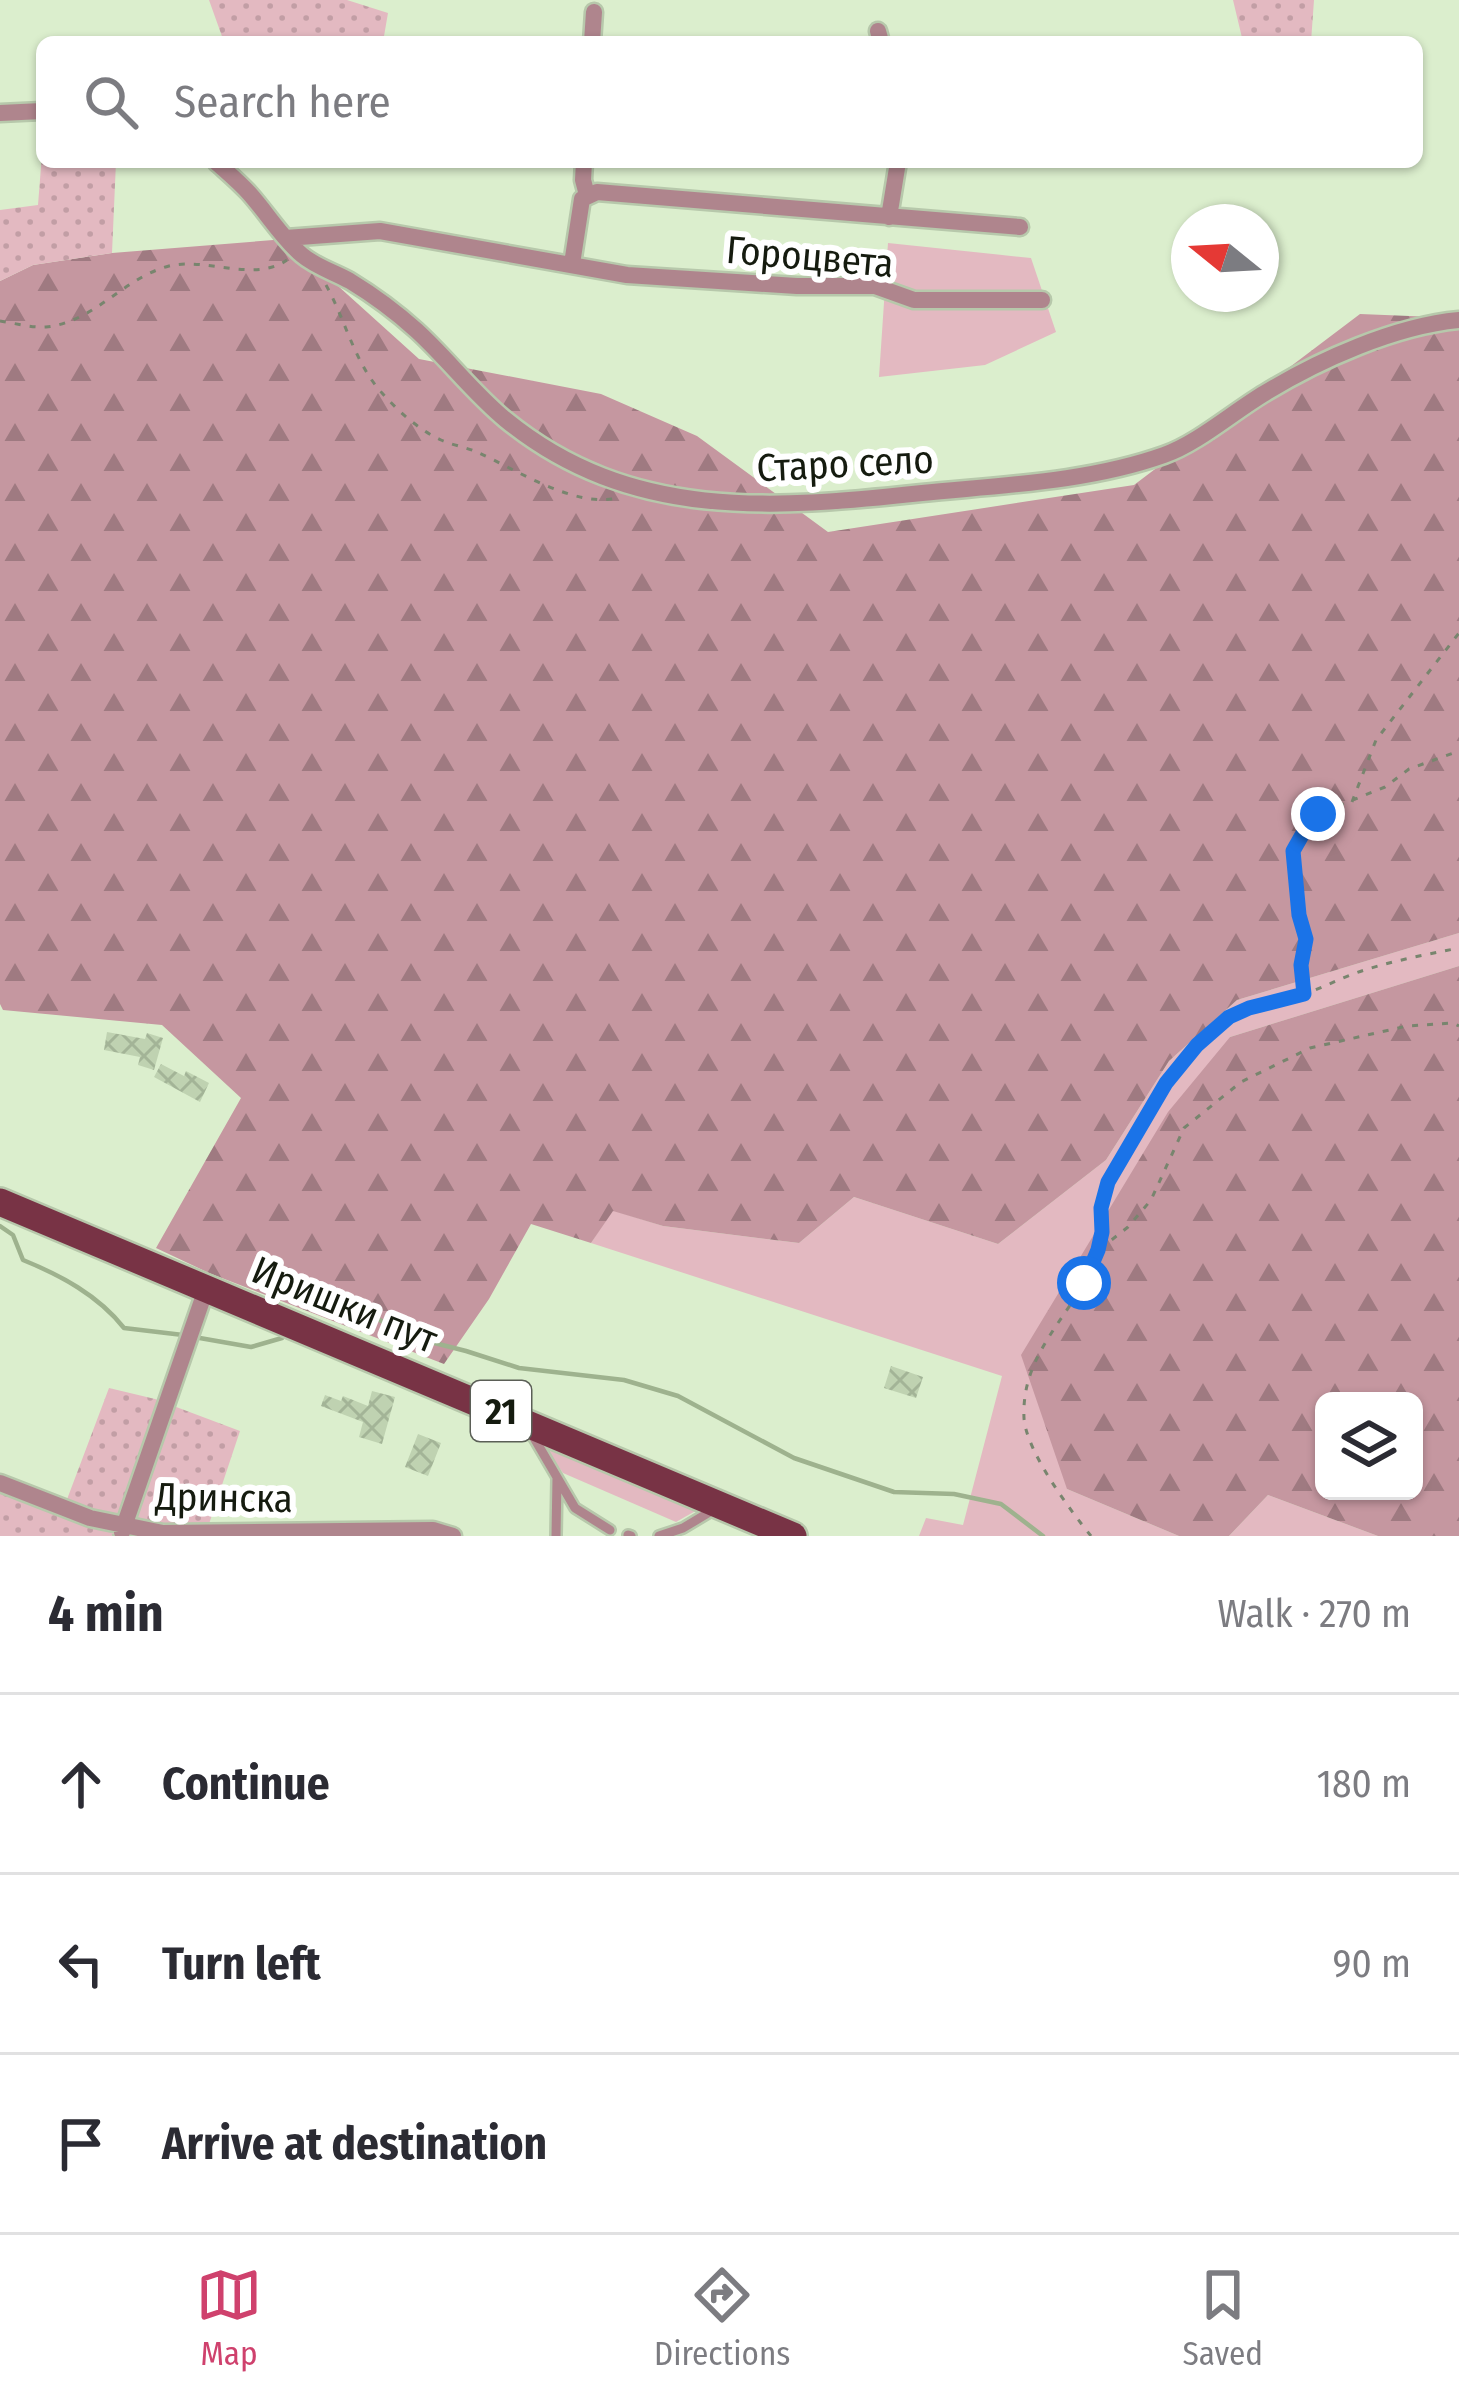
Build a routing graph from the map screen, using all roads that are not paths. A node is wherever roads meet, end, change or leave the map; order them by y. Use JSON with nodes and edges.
{"nodes":[{"id":1,"x":595,"y":12,"type":"dead end"},
{"id":2,"x":593,"y":36,"type":"edge"},
{"id":3,"x":36,"y":111,"type":"edge"},
{"id":4,"x":0,"y":113,"type":"edge"},
{"id":5,"x":222,"y":168,"type":"edge"},
{"id":6,"x":584,"y":168,"type":"edge"},
{"id":7,"x":897,"y":168,"type":"edge"},
{"id":8,"x":587,"y":195,"type":"junction"},
{"id":9,"x":889,"y":217,"type":"junction"},
{"id":10,"x":1020,"y":227,"type":"dead end"},
{"id":11,"x":286,"y":238,"type":"junction"},
{"id":12,"x":572,"y":265,"type":"junction"},
{"id":13,"x":1042,"y":300,"type":"dead end"},
{"id":14,"x":1459,"y":320,"type":"edge"},
{"id":15,"x":0,"y":1202,"type":"edge"},
{"id":16,"x":206,"y":1289,"type":"junction"},
{"id":17,"x":525,"y":1421,"type":"junction"},
{"id":18,"x":557,"y":1478,"type":"junction"},
{"id":19,"x":0,"y":1483,"type":"edge"},
{"id":20,"x":721,"y":1505,"type":"junction"},
{"id":21,"x":610,"y":1530,"type":"dead end"},
{"id":22,"x":123,"y":1531,"type":"edge"},
{"id":23,"x":453,"y":1536,"type":"edge"},
{"id":24,"x":556,"y":1536,"type":"edge"},
{"id":25,"x":659,"y":1536,"type":"edge"},
{"id":26,"x":793,"y":1536,"type":"edge"}],
"edges":[{"from":1,"to":2,"type":"street"},
{"from":3,"to":4,"type":"street"},
{"from":5,"to":11,"type":"street","name":"Старо село"},
{"from":6,"to":8,"type":"street"},
{"from":7,"to":9,"type":"street","name":"Гороцвета"},
{"from":8,"to":9,"type":"street","name":"Гороцвета"},
{"from":8,"to":12,"type":"street"},
{"from":9,"to":10,"type":"street","name":"Гороцвета"},
{"from":11,"to":12,"type":"street","name":"Гороцвета"},
{"from":11,"to":14,"type":"street","name":"Старо село"},
{"from":12,"to":13,"type":"street","name":"Гороцвета"},
{"from":15,"to":16,"type":"main road","name":"Иришки пут","number":"21"},
{"from":16,"to":17,"type":"main road","name":"Иришки пут","number":"21"},
{"from":16,"to":22,"type":"street"},
{"from":17,"to":18,"type":"lane"},
{"from":17,"to":20,"type":"main road","name":"Иришки пут","number":"21"},
{"from":18,"to":21,"type":"lane"},
{"from":18,"to":24,"type":"lane"},
{"from":19,"to":22,"type":"street","name":"Дринска"},
{"from":20,"to":25,"type":"lane"},
{"from":20,"to":26,"type":"main road","name":"Иришки пут","number":"21"},
{"from":22,"to":23,"type":"street","name":"Дринска"}]}
